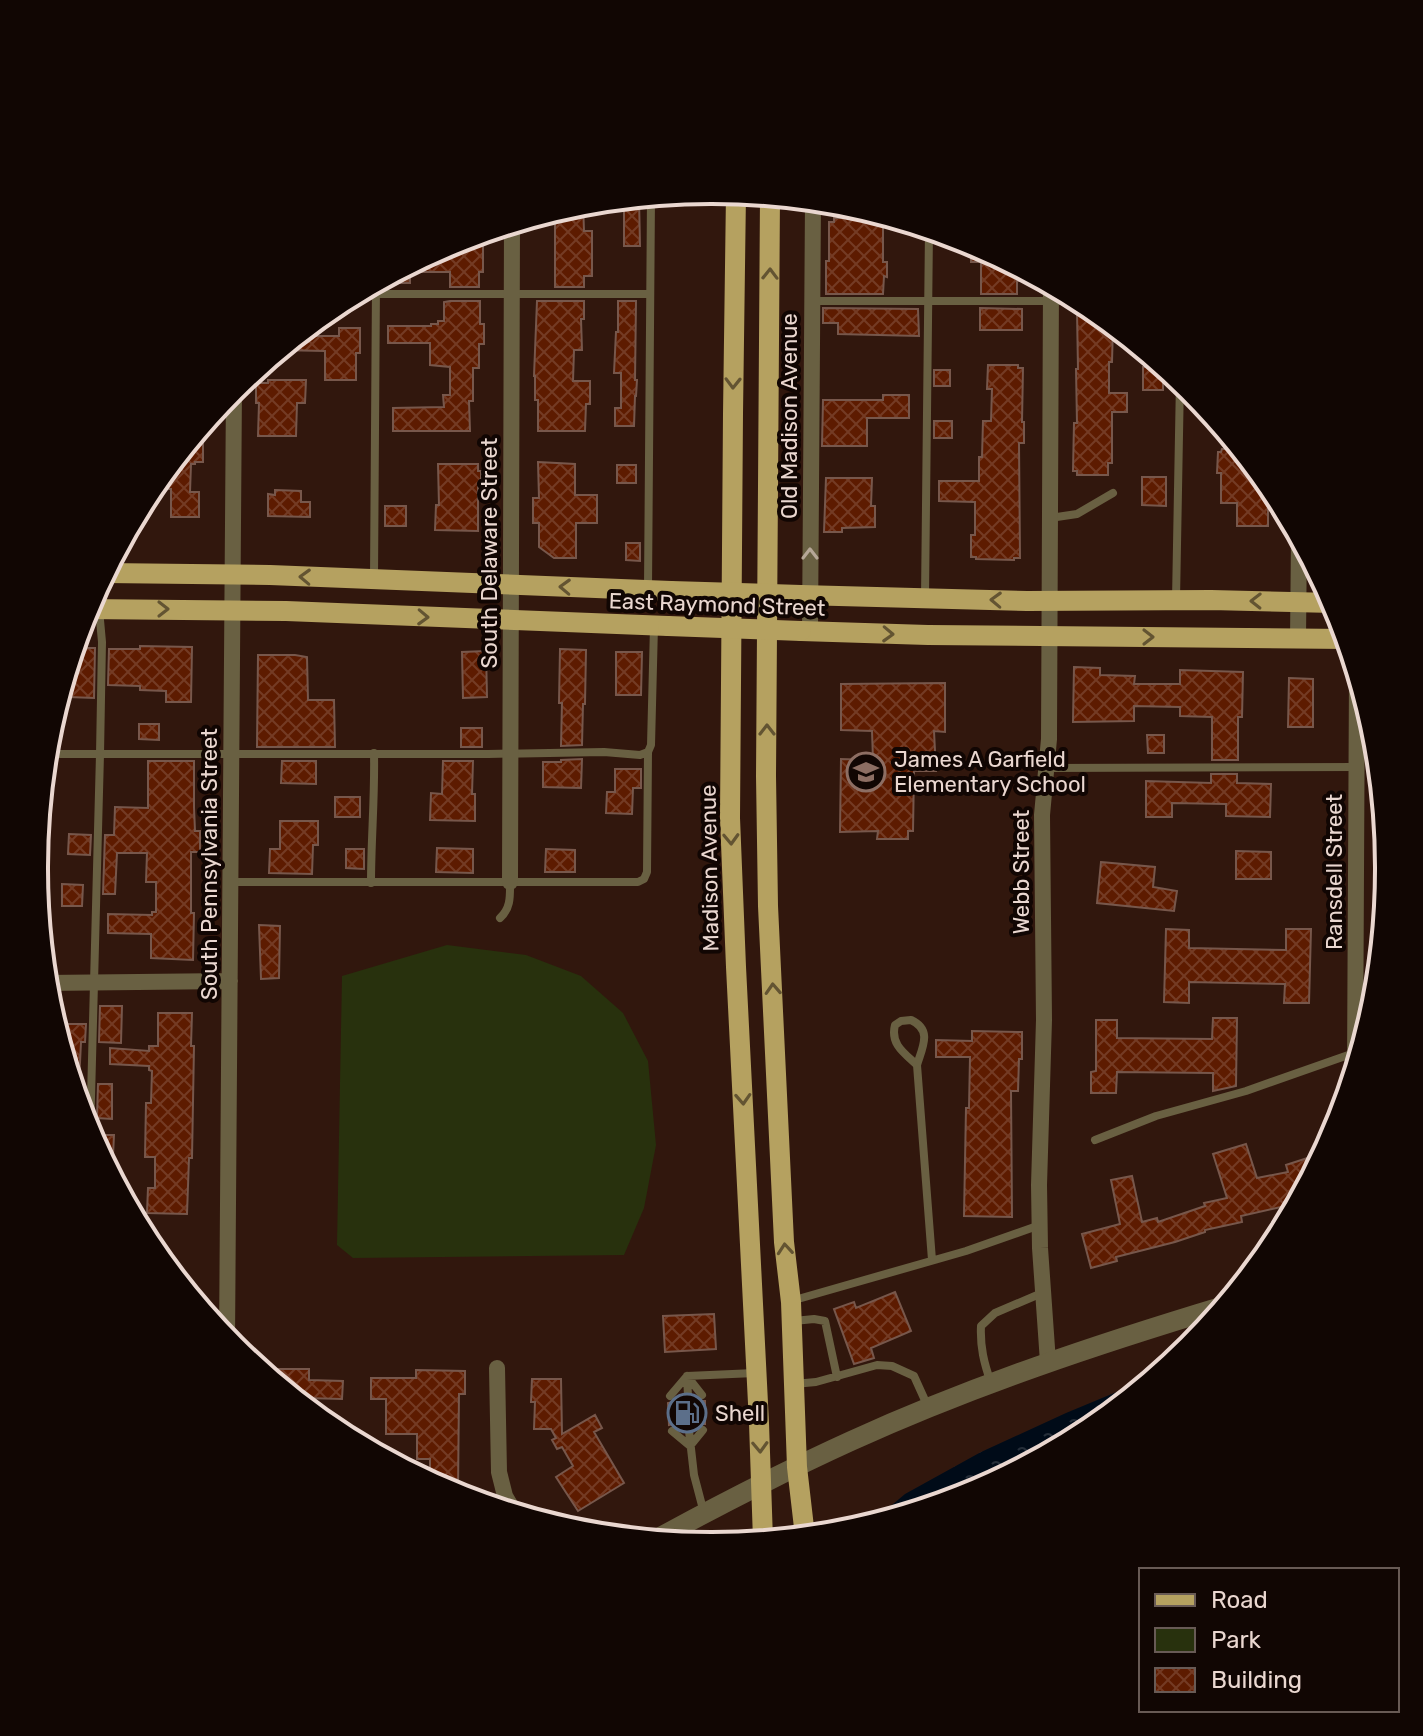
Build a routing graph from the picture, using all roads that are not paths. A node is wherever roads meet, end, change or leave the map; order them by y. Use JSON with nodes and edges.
{"nodes":[{"id":1,"x":736,"y":205,"type":"edge"},
{"id":2,"x":770,"y":207,"type":"edge"},
{"id":3,"x":651,"y":208,"type":"edge"},
{"id":4,"x":813,"y":212,"type":"edge"},
{"id":5,"x":512,"y":236,"type":"edge"},
{"id":6,"x":929,"y":242,"type":"edge"},
{"id":7,"x":380,"y":293,"type":"edge"},
{"id":8,"x":512,"y":293,"type":"junction"},
{"id":9,"x":1044,"y":293,"type":"edge"},
{"id":10,"x":650,"y":294,"type":"junction"},
{"id":11,"x":376,"y":295,"type":"edge"},
{"id":12,"x":1051,"y":298,"type":"edge"},
{"id":13,"x":812,"y":301,"type":"junction"},
{"id":14,"x":929,"y":301,"type":"junction"},
{"id":15,"x":1180,"y":398,"type":"edge"},
{"id":16,"x":234,"y":409,"type":"edge"},
{"id":17,"x":1113,"y":493,"type":"dead end"},
{"id":18,"x":1050,"y":518,"type":"junction"},
{"id":19,"x":1299,"y":560,"type":"edge"},
{"id":20,"x":117,"y":573,"type":"edge"},
{"id":21,"x":233,"y":575,"type":"junction"},
{"id":22,"x":374,"y":579,"type":"junction"},
{"id":23,"x":511,"y":584,"type":"junction"},
{"id":24,"x":647,"y":590,"type":"junction"},
{"id":25,"x":806,"y":595,"type":"junction"},
{"id":26,"x":925,"y":598,"type":"junction"},
{"id":27,"x":1049,"y":601,"type":"junction"},
{"id":28,"x":1176,"y":601,"type":"junction"},
{"id":29,"x":1299,"y":602,"type":"junction"},
{"id":30,"x":1319,"y":603,"type":"edge"},
{"id":31,"x":101,"y":609,"type":"edge"},
{"id":32,"x":233,"y":610,"type":"junction"},
{"id":33,"x":510,"y":620,"type":"junction"},
{"id":34,"x":96,"y":622,"type":"edge"},
{"id":35,"x":661,"y":626,"type":"junction"},
{"id":36,"x":806,"y":631,"type":"junction"},
{"id":37,"x":1049,"y":636,"type":"junction"},
{"id":38,"x":1298,"y":639,"type":"junction"},
{"id":39,"x":1334,"y":639,"type":"edge"},
{"id":40,"x":1357,"y":718,"type":"edge"},
{"id":41,"x":648,"y":752,"type":"junction"},
{"id":42,"x":374,"y":753,"type":"junction"},
{"id":43,"x":58,"y":754,"type":"edge"},
{"id":44,"x":100,"y":754,"type":"junction"},
{"id":45,"x":232,"y":754,"type":"junction"},
{"id":46,"x":510,"y":754,"type":"junction"},
{"id":47,"x":1357,"y":767,"type":"junction"},
{"id":48,"x":1045,"y":768,"type":"junction"},
{"id":49,"x":231,"y":882,"type":"junction"},
{"id":50,"x":510,"y":882,"type":"junction"},
{"id":51,"x":371,"y":883,"type":"junction"},
{"id":52,"x":500,"y":918,"type":"dead end"},
{"id":53,"x":230,"y":981,"type":"junction"},
{"id":54,"x":59,"y":983,"type":"edge"},
{"id":55,"x":96,"y":983,"type":"junction"},
{"id":56,"x":1355,"y":1007,"type":"junction"},
{"id":57,"x":1360,"y":1007,"type":"edge"},
{"id":58,"x":1355,"y":1027,"type":"edge"},
{"id":59,"x":1345,"y":1064,"type":"edge"},
{"id":60,"x":917,"y":1065,"type":"junction"},
{"id":61,"x":91,"y":1102,"type":"edge"},
{"id":62,"x":1095,"y":1140,"type":"dead end"},
{"id":63,"x":1040,"y":1225,"type":"junction"},
{"id":64,"x":932,"y":1260,"type":"junction"},
{"id":65,"x":1043,"y":1293,"type":"junction"},
{"id":66,"x":791,"y":1312,"type":"junction"},
{"id":67,"x":1204,"y":1312,"type":"edge"},
{"id":68,"x":220,"y":1313,"type":"edge"},
{"id":69,"x":1048,"y":1362,"type":"junction"},
{"id":70,"x":497,"y":1368,"type":"dead end"},
{"id":71,"x":756,"y":1373,"type":"junction"},
{"id":72,"x":687,"y":1376,"type":"junction"},
{"id":73,"x":837,"y":1377,"type":"junction"},
{"id":74,"x":991,"y":1383,"type":"junction"},
{"id":75,"x":793,"y":1384,"type":"junction"},
{"id":76,"x":702,"y":1395,"type":"dead end"},
{"id":77,"x":670,"y":1396,"type":"dead end"},
{"id":78,"x":688,"y":1396,"type":"dead end"},
{"id":79,"x":929,"y":1408,"type":"junction"},
{"id":80,"x":703,"y":1430,"type":"dead end"},
{"id":81,"x":672,"y":1431,"type":"dead end"},
{"id":82,"x":689,"y":1431,"type":"dead end"},
{"id":83,"x":690,"y":1446,"type":"junction"},
{"id":84,"x":797,"y":1467,"type":"junction"},
{"id":85,"x":762,"y":1484,"type":"junction"},
{"id":86,"x":507,"y":1499,"type":"edge"},
{"id":87,"x":704,"y":1514,"type":"junction"},
{"id":88,"x":804,"y":1525,"type":"edge"},
{"id":89,"x":763,"y":1529,"type":"edge"},
{"id":90,"x":673,"y":1530,"type":"edge"}],
"edges":[{"from":1,"to":71,"type":"main road","name":"Madison Avenue","one_way":true},
{"from":66,"to":2,"type":"main road","one_way":true},
{"from":3,"to":10,"type":"lane"},
{"from":4,"to":13,"type":"street","name":"Old Madison Avenue"},
{"from":5,"to":8,"type":"street","name":"South Delaware Street"},
{"from":6,"to":14,"type":"lane"},
{"from":7,"to":8,"type":"lane"},
{"from":8,"to":10,"type":"lane"},
{"from":8,"to":23,"type":"street","name":"South Delaware Street"},
{"from":9,"to":14,"type":"lane"},
{"from":10,"to":24,"type":"lane"},
{"from":11,"to":22,"type":"lane"},
{"from":12,"to":18,"type":"street","name":"Webb Street"},
{"from":13,"to":14,"type":"lane"},
{"from":25,"to":13,"type":"street","name":"Old Madison Avenue","one_way":true},
{"from":14,"to":26,"type":"lane"},
{"from":15,"to":28,"type":"lane"},
{"from":16,"to":21,"type":"street","name":"South Pennsylvania Street"},
{"from":17,"to":18,"type":"lane"},
{"from":18,"to":27,"type":"street","name":"Webb Street"},
{"from":19,"to":29,"type":"street"},
{"from":20,"to":21,"type":"main road","name":"East Raymond Street"},
{"from":22,"to":21,"type":"main road","name":"East Raymond Street","one_way":true},
{"from":21,"to":32,"type":"street","name":"South Pennsylvania Street"},
{"from":22,"to":23,"type":"main road","name":"East Raymond Street"},
{"from":24,"to":23,"type":"main road","name":"East Raymond Street","one_way":true},
{"from":23,"to":33,"type":"street","name":"South Delaware Street"},
{"from":24,"to":25,"type":"main road","name":"East Raymond Street","bridge":true},
{"from":25,"to":26,"type":"main road","name":"East Raymond Street"},
{"from":25,"to":36,"type":"street","name":"Old Madison Avenue"},
{"from":27,"to":26,"type":"main road","name":"East Raymond Street","one_way":true},
{"from":27,"to":28,"type":"main road","name":"East Raymond Street"},
{"from":27,"to":37,"type":"street","name":"Webb Street"},
{"from":29,"to":28,"type":"main road","name":"East Raymond Street","one_way":true},
{"from":29,"to":30,"type":"main road","name":"East Raymond Street"},
{"from":29,"to":38,"type":"street"},
{"from":31,"to":32,"type":"main road","name":"East Raymond Street","one_way":true},
{"from":32,"to":33,"type":"main road","name":"East Raymond Street","one_way":true},
{"from":32,"to":45,"type":"street","name":"South Pennsylvania Street"},
{"from":33,"to":35,"type":"main road","name":"East Raymond Street"},
{"from":33,"to":46,"type":"street","name":"South Delaware Street"},
{"from":34,"to":44,"type":"lane"},
{"from":35,"to":36,"type":"main road","name":"East Raymond Street","bridge":true},
{"from":35,"to":41,"type":"lane"},
{"from":36,"to":37,"type":"main road","name":"East Raymond Street","one_way":true},
{"from":37,"to":38,"type":"main road","name":"East Raymond Street","one_way":true},
{"from":37,"to":48,"type":"street","name":"Webb Street"},
{"from":38,"to":39,"type":"main road","name":"East Raymond Street"},
{"from":40,"to":47,"type":"street","name":"Ransdell Street"},
{"from":41,"to":46,"type":"lane"},
{"from":41,"to":50,"type":"lane"},
{"from":42,"to":45,"type":"lane"},
{"from":42,"to":46,"type":"lane"},
{"from":42,"to":51,"type":"lane"},
{"from":43,"to":44,"type":"lane"},
{"from":44,"to":45,"type":"lane"},
{"from":44,"to":55,"type":"lane"},
{"from":45,"to":49,"type":"street","name":"South Pennsylvania Street"},
{"from":46,"to":50,"type":"street","name":"South Delaware Street"},
{"from":47,"to":48,"type":"lane"},
{"from":47,"to":56,"type":"street","name":"Ransdell Street"},
{"from":48,"to":63,"type":"street","name":"Webb Street"},
{"from":49,"to":51,"type":"lane"},
{"from":49,"to":53,"type":"street","name":"South Pennsylvania Street"},
{"from":50,"to":51,"type":"lane"},
{"from":50,"to":52,"type":"lane"},
{"from":53,"to":55,"type":"street"},
{"from":53,"to":68,"type":"street","name":"South Pennsylvania Street"},
{"from":54,"to":55,"type":"street"},
{"from":55,"to":61,"type":"lane"},
{"from":56,"to":57,"type":"lane"},
{"from":56,"to":58,"type":"street","name":"Ransdell Street"},
{"from":59,"to":62,"type":"lane"},
{"from":60,"to":60,"type":"lane"},
{"from":60,"to":64,"type":"lane"},
{"from":63,"to":64,"type":"lane"},
{"from":63,"to":65,"type":"street","name":"Webb Street"},
{"from":64,"to":66,"type":"lane"},
{"from":65,"to":69,"type":"street","name":"Webb Street"},
{"from":65,"to":74,"type":"lane"},
{"from":66,"to":73,"type":"lane"},
{"from":66,"to":75,"type":"main road"},
{"from":67,"to":69,"type":"street"},
{"from":69,"to":74,"type":"street"},
{"from":70,"to":86,"type":"street"},
{"from":71,"to":72,"type":"lane"},
{"from":71,"to":85,"type":"main road","name":"Madison Avenue","one_way":true},
{"from":72,"to":76,"type":"lane"},
{"from":72,"to":77,"type":"lane"},
{"from":72,"to":78,"type":"lane"},
{"from":73,"to":75,"type":"lane"},
{"from":73,"to":79,"type":"lane"},
{"from":74,"to":79,"type":"street"},
{"from":75,"to":84,"type":"main road"},
{"from":79,"to":84,"type":"street"},
{"from":80,"to":83,"type":"lane"},
{"from":81,"to":83,"type":"lane"},
{"from":82,"to":83,"type":"lane"},
{"from":83,"to":87,"type":"lane"},
{"from":84,"to":85,"type":"street"},
{"from":84,"to":88,"type":"main road"},
{"from":85,"to":87,"type":"street"},
{"from":85,"to":89,"type":"main road","name":"Madison Avenue"},
{"from":87,"to":90,"type":"street"}]}
